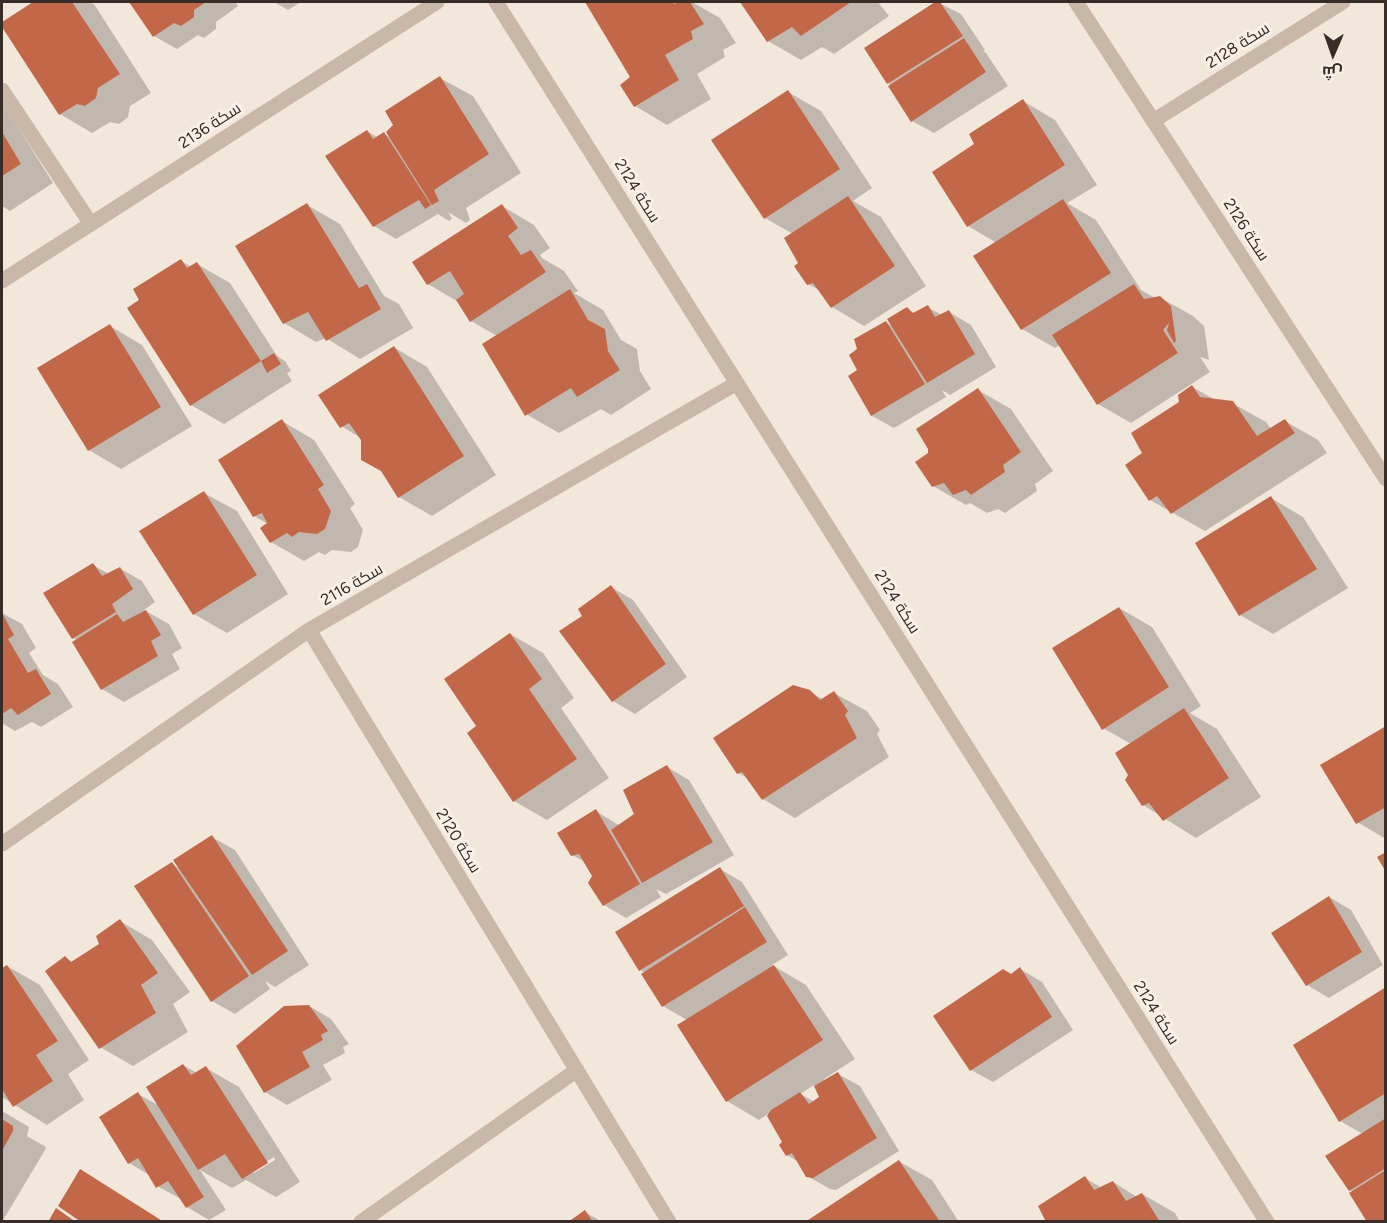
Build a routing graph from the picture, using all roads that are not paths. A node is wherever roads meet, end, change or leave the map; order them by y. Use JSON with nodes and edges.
{"nodes":[{"id":1,"x":437,"y":2,"type":"edge"},
{"id":2,"x":496,"y":2,"type":"edge"},
{"id":3,"x":1076,"y":2,"type":"edge"},
{"id":4,"x":1342,"y":2,"type":"edge"},
{"id":5,"x":2,"y":90,"type":"edge"},
{"id":6,"x":1154,"y":121,"type":"junction"},
{"id":7,"x":91,"y":224,"type":"junction"},
{"id":8,"x":2,"y":281,"type":"edge"},
{"id":9,"x":737,"y":383,"type":"junction"},
{"id":10,"x":1386,"y":479,"type":"edge"},
{"id":11,"x":309,"y":630,"type":"junction"},
{"id":12,"x":2,"y":844,"type":"edge"},
{"id":13,"x":577,"y":1070,"type":"junction"},
{"id":14,"x":361,"y":1221,"type":"edge"},
{"id":15,"x":669,"y":1221,"type":"edge"},
{"id":16,"x":1267,"y":1221,"type":"edge"}],
"edges":[{"from":1,"to":7,"type":"street","name":"سكة 2136"},
{"from":2,"to":9,"type":"street","name":"سكة 2124"},
{"from":3,"to":6,"type":"street","name":"سكة 2126"},
{"from":4,"to":6,"type":"street","name":"سكة 2128"},
{"from":5,"to":7,"type":"street"},
{"from":6,"to":10,"type":"street","name":"سكة 2126"},
{"from":7,"to":8,"type":"street","name":"سكة 2136"},
{"from":9,"to":11,"type":"street","name":"سكة 2116"},
{"from":9,"to":16,"type":"street","name":"سكة 2124"},
{"from":11,"to":12,"type":"street","name":"سكة 2116"},
{"from":11,"to":13,"type":"street","name":"سكة 2120"},
{"from":13,"to":14,"type":"street"},
{"from":13,"to":15,"type":"street","name":"سكة 2120"}]}
